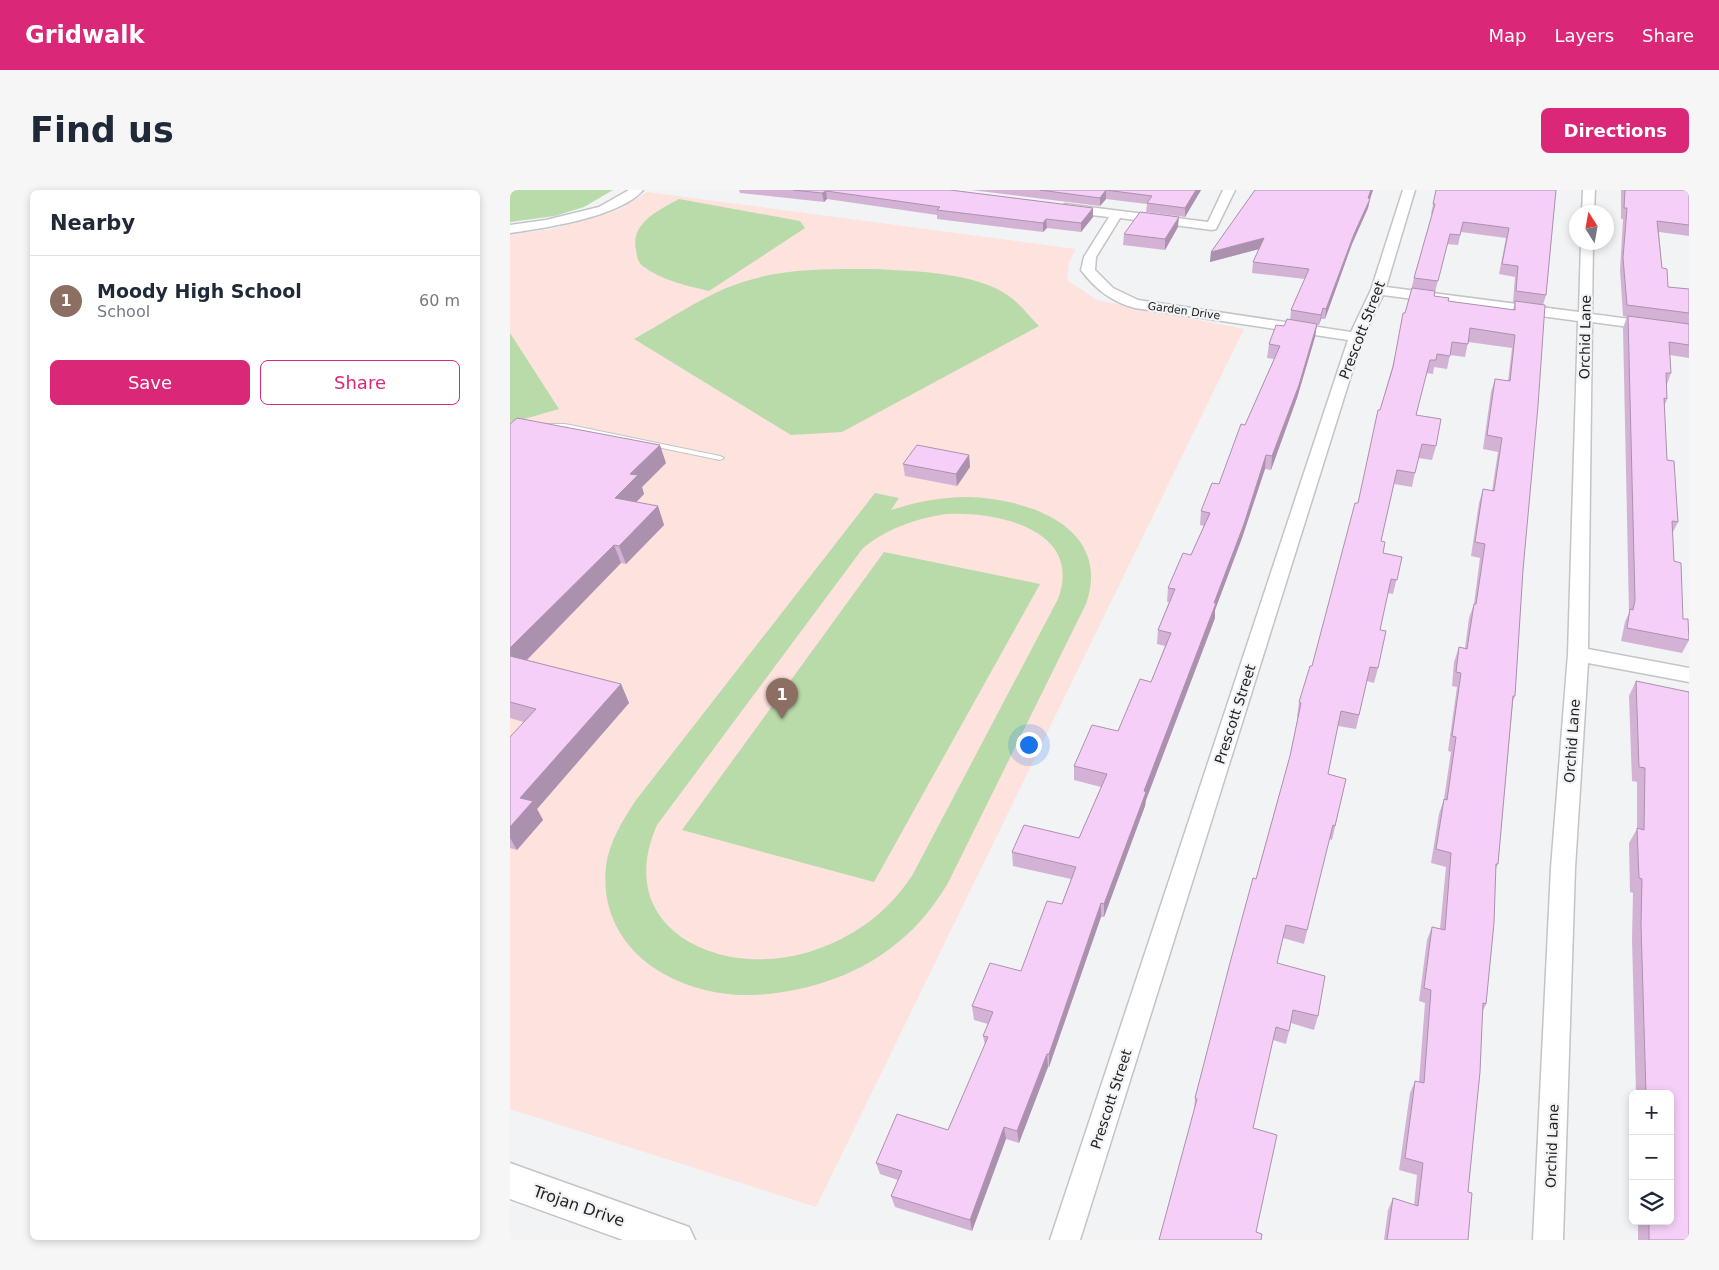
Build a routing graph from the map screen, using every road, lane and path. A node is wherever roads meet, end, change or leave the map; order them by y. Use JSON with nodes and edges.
{"nodes":[{"id":1,"x":638,"y":190,"type":"edge"},
{"id":2,"x":1229,"y":190,"type":"edge"},
{"id":3,"x":1409,"y":190,"type":"edge"},
{"id":4,"x":1589,"y":190,"type":"edge"},
{"id":5,"x":1588,"y":205,"type":"edge"},
{"id":6,"x":1051,"y":206,"type":"edge"},
{"id":7,"x":1117,"y":214,"type":"junction"},
{"id":8,"x":510,"y":229,"type":"edge"},
{"id":9,"x":1588,"y":250,"type":"edge"},
{"id":10,"x":1378,"y":290,"type":"junction"},
{"id":11,"x":1585,"y":318,"type":"junction"},
{"id":12,"x":1689,"y":331,"type":"edge"},
{"id":13,"x":1356,"y":337,"type":"junction"},
{"id":14,"x":536,"y":427,"type":"edge"},
{"id":15,"x":720,"y":458,"type":"dead end"},
{"id":16,"x":1578,"y":654,"type":"junction"},
{"id":17,"x":1689,"y":675,"type":"edge"},
{"id":18,"x":510,"y":1181,"type":"edge"},
{"id":19,"x":676,"y":1240,"type":"edge"},
{"id":20,"x":1065,"y":1240,"type":"edge"},
{"id":21,"x":1548,"y":1240,"type":"edge"}],
"edges":[{"from":1,"to":8,"type":"street"},
{"from":2,"to":7,"type":"street"},
{"from":3,"to":10,"type":"street","name":"Prescott Street"},
{"from":4,"to":5,"type":"street"},
{"from":6,"to":7,"type":"street"},
{"from":7,"to":13,"type":"street","name":"Garden Drive"},
{"from":9,"to":11,"type":"street","name":"Orchid Lane"},
{"from":10,"to":11,"type":"street"},
{"from":10,"to":13,"type":"street","name":"Prescott Street"},
{"from":11,"to":12,"type":"street"},
{"from":11,"to":16,"type":"street","name":"Orchid Lane"},
{"from":13,"to":20,"type":"street","name":"Prescott Street"},
{"from":14,"to":15,"type":"lane"},
{"from":16,"to":17,"type":"street"},
{"from":16,"to":21,"type":"street","name":"Orchid Lane"},
{"from":18,"to":19,"type":"street","name":"Trojan Drive"}]}
